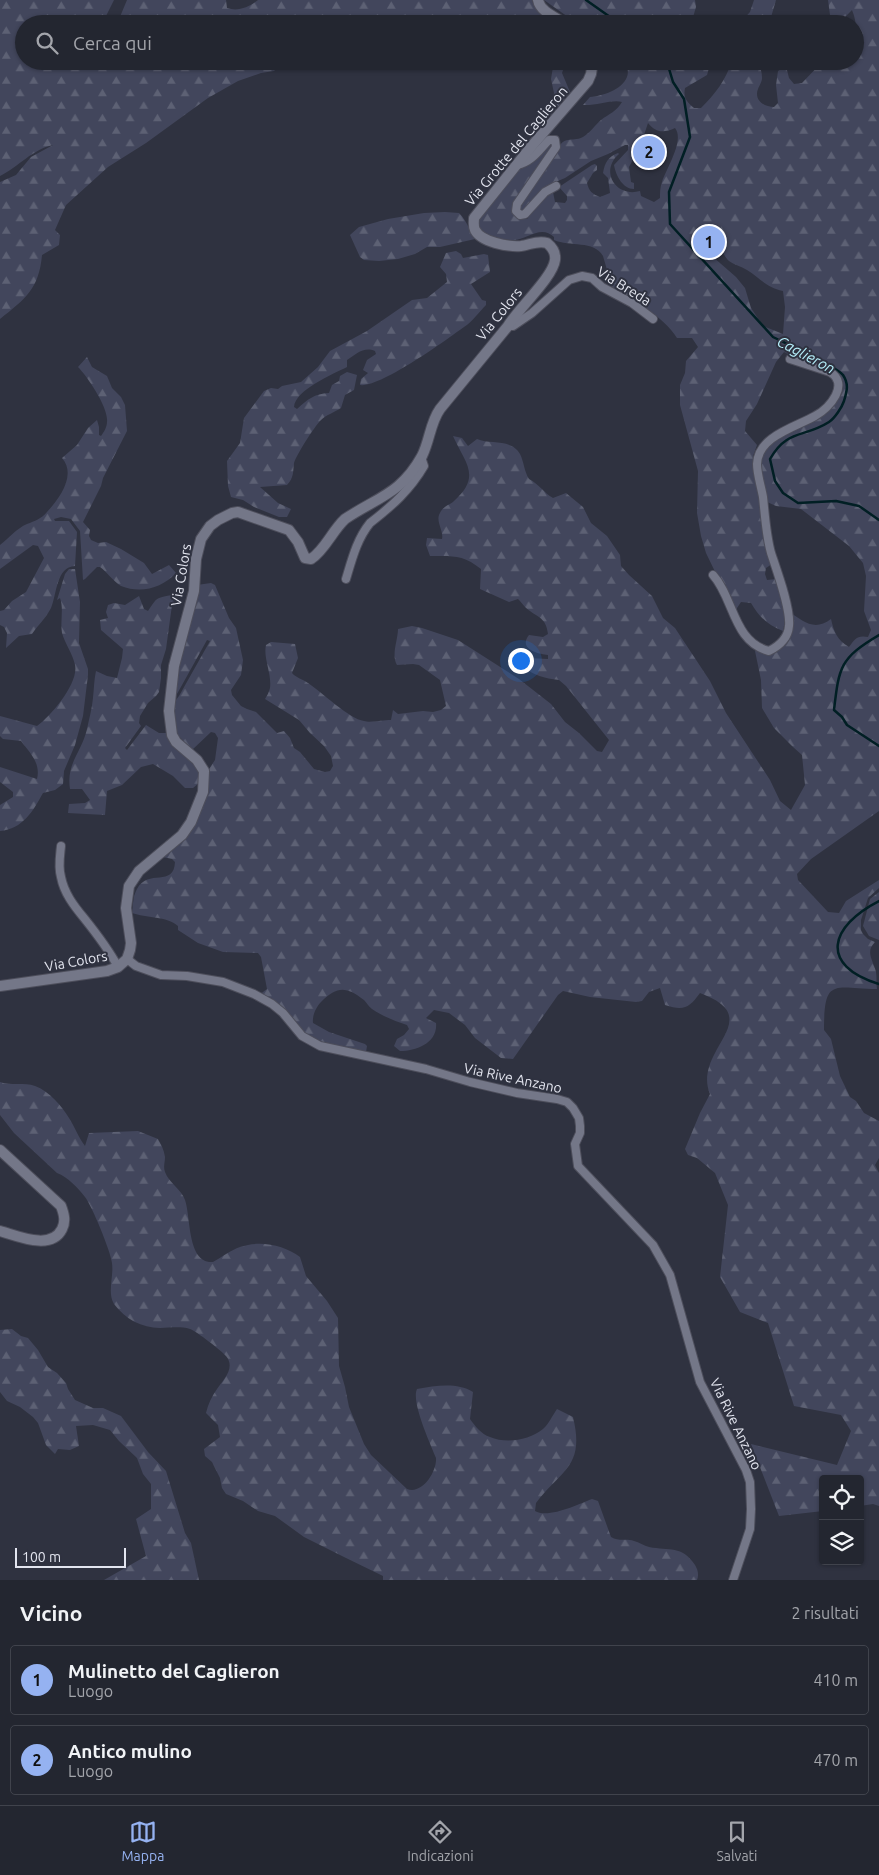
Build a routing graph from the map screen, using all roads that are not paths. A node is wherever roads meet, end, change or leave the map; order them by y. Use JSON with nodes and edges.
{"nodes":[{"id":1,"x":538,"y":0,"type":"edge"},
{"id":2,"x":552,"y":15,"type":"edge"},
{"id":3,"x":592,"y":70,"type":"edge"},
{"id":4,"x":517,"y":165,"type":"junction"},
{"id":5,"x":556,"y":186,"type":"dead end"},
{"id":6,"x":550,"y":272,"type":"joint"},
{"id":7,"x":653,"y":319,"type":"dead end"},
{"id":8,"x":508,"y":326,"type":"junction"},
{"id":9,"x":790,"y":360,"type":"dead end"},
{"id":10,"x":421,"y":457,"type":"junction"},
{"id":11,"x":713,"y":574,"type":"dead end"},
{"id":12,"x":346,"y":579,"type":"dead end"},
{"id":13,"x":61,"y":846,"type":"dead end"},
{"id":14,"x":127,"y":959,"type":"junction"},
{"id":15,"x":118,"y":967,"type":"junction"},
{"id":16,"x":0,"y":986,"type":"edge"},
{"id":17,"x":0,"y":1150,"type":"edge"},
{"id":18,"x":0,"y":1231,"type":"edge"},
{"id":19,"x":733,"y":1580,"type":"edge"}],
"edges":[{"from":1,"to":2,"type":"street"},
{"from":3,"to":4,"type":"street","name":"Via Grotte del Caglieron"},
{"from":4,"to":5,"type":"street"},
{"from":4,"to":6,"type":"street","name":"Via Grotte del Caglieron"},
{"from":6,"to":8,"type":"street","name":"Via Colors"},
{"from":7,"to":8,"type":"street","name":"Via Breda"},
{"from":8,"to":10,"type":"street","name":"Via Colors"},
{"from":9,"to":11,"type":"street"},
{"from":10,"to":12,"type":"street"},
{"from":10,"to":14,"type":"street","name":"Via Colors"},
{"from":13,"to":15,"type":"street"},
{"from":14,"to":15,"type":"street","name":"Via Colors"},
{"from":14,"to":19,"type":"street","name":"Via Rive Anzano"},
{"from":15,"to":16,"type":"street","name":"Via Colors"},
{"from":17,"to":18,"type":"street"}]}
